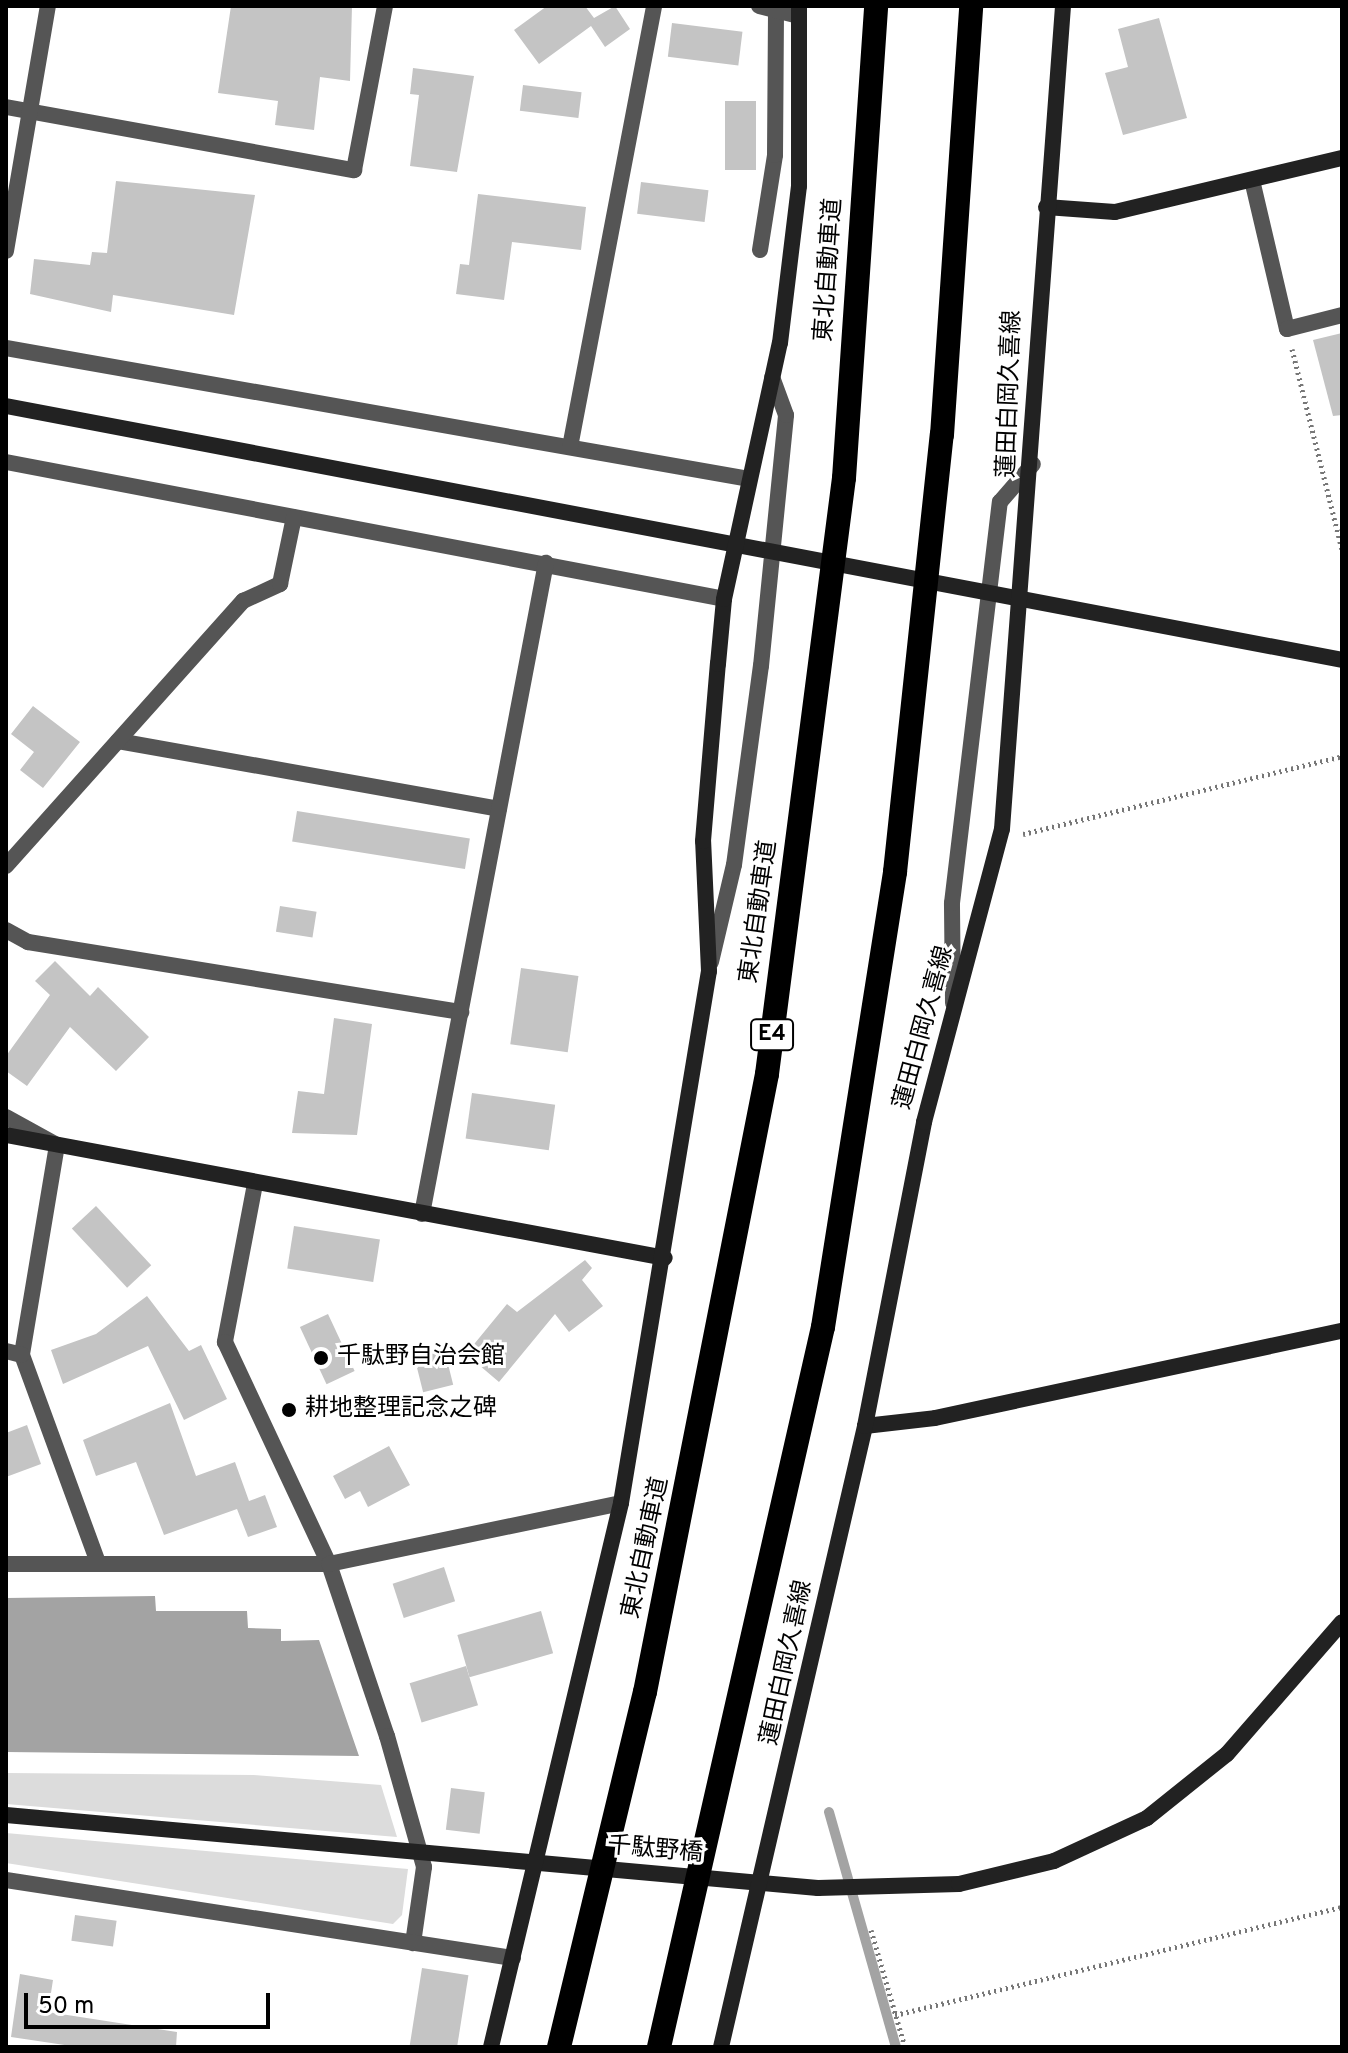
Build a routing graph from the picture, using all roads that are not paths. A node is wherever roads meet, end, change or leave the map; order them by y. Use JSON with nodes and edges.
{"nodes":[{"id":1,"x":48,"y":6,"type":"edge"},
{"id":2,"x":385,"y":6,"type":"edge"},
{"id":3,"x":654,"y":6,"type":"edge"},
{"id":4,"x":864,"y":6,"type":"edge"},
{"id":5,"x":876,"y":6,"type":"edge"},
{"id":6,"x":971,"y":6,"type":"edge"},
{"id":7,"x":1063,"y":6,"type":"edge"},
{"id":8,"x":768,"y":8,"type":"edge"},
{"id":9,"x":799,"y":11,"type":"edge"},
{"id":10,"x":870,"y":97,"type":"junction"},
{"id":11,"x":6,"y":107,"type":"edge"},
{"id":12,"x":31,"y":112,"type":"junction"},
{"id":13,"x":1342,"y":158,"type":"edge"},
{"id":14,"x":1252,"y":180,"type":"junction"},
{"id":15,"x":1046,"y":207,"type":"junction"},
{"id":16,"x":760,"y":250,"type":"dead end"},
{"id":17,"x":6,"y":251,"type":"edge"},
{"id":18,"x":1342,"y":315,"type":"edge"},
{"id":19,"x":6,"y":348,"type":"edge"},
{"id":20,"x":772,"y":377,"type":"junction"},
{"id":21,"x":6,"y":406,"type":"edge"},
{"id":22,"x":570,"y":447,"type":"junction"},
{"id":23,"x":6,"y":462,"type":"edge"},
{"id":24,"x":1033,"y":464,"type":"junction"},
{"id":25,"x":749,"y":479,"type":"junction"},
{"id":26,"x":294,"y":517,"type":"junction"},
{"id":27,"x":546,"y":563,"type":"junction"},
{"id":28,"x":724,"y":599,"type":"junction"},
{"id":29,"x":1342,"y":660,"type":"edge"},
{"id":30,"x":118,"y":741,"type":"junction"},
{"id":31,"x":499,"y":809,"type":"junction"},
{"id":32,"x":6,"y":866,"type":"edge"},
{"id":33,"x":6,"y":930,"type":"edge"},
{"id":34,"x":709,"y":971,"type":"junction"},
{"id":35,"x":953,"y":1009,"type":"junction"},
{"id":36,"x":461,"y":1012,"type":"junction"},
{"id":37,"x":6,"y":1117,"type":"edge"},
{"id":38,"x":6,"y":1135,"type":"edge"},
{"id":39,"x":57,"y":1145,"type":"junction"},
{"id":40,"x":255,"y":1184,"type":"junction"},
{"id":41,"x":422,"y":1214,"type":"junction"},
{"id":42,"x":665,"y":1258,"type":"junction"},
{"id":43,"x":1342,"y":1331,"type":"edge"},
{"id":44,"x":14,"y":1353,"type":"edge"},
{"id":45,"x":865,"y":1426,"type":"junction"},
{"id":46,"x":621,"y":1503,"type":"junction"},
{"id":47,"x":98,"y":1563,"type":"junction"},
{"id":48,"x":6,"y":1564,"type":"edge"},
{"id":49,"x":329,"y":1564,"type":"junction"},
{"id":50,"x":1342,"y":1622,"type":"edge"},
{"id":51,"x":6,"y":1815,"type":"edge"},
{"id":52,"x":6,"y":1880,"type":"edge"},
{"id":53,"x":413,"y":1943,"type":"junction"},
{"id":54,"x":513,"y":1958,"type":"junction"},
{"id":55,"x":491,"y":2047,"type":"edge"},
{"id":56,"x":559,"y":2047,"type":"edge"},
{"id":57,"x":659,"y":2047,"type":"edge"},
{"id":58,"x":721,"y":2047,"type":"edge"}],
"edges":[{"from":1,"to":12,"type":"street"},
{"from":2,"to":12,"type":"street"},
{"from":3,"to":22,"type":"street"},
{"from":4,"to":10,"type":"street"},
{"from":5,"to":10,"type":"highway","name":"東北自動車道","number":"E4"},
{"from":6,"to":57,"type":"highway"},
{"from":7,"to":15,"type":"street","name":"蓮田白岡久喜線"},
{"from":8,"to":9,"type":"street"},
{"from":8,"to":16,"type":"street"},
{"from":9,"to":20,"type":"street"},
{"from":10,"to":56,"type":"highway","name":"東北自動車道","number":"E4"},
{"from":11,"to":12,"type":"street"},
{"from":12,"to":17,"type":"street"},
{"from":13,"to":14,"type":"street"},
{"from":14,"to":15,"type":"street"},
{"from":14,"to":18,"type":"street"},
{"from":15,"to":24,"type":"street","name":"蓮田白岡久喜線"},
{"from":19,"to":22,"type":"street"},
{"from":20,"to":25,"type":"street"},
{"from":20,"to":34,"type":"street"},
{"from":21,"to":29,"type":"street"},
{"from":22,"to":25,"type":"street"},
{"from":23,"to":26,"type":"street"},
{"from":24,"to":35,"type":"street","name":"蓮田白岡久喜線"},
{"from":24,"to":35,"type":"street"},
{"from":25,"to":28,"type":"street"},
{"from":26,"to":27,"type":"street"},
{"from":26,"to":30,"type":"street"},
{"from":27,"to":28,"type":"street"},
{"from":27,"to":31,"type":"street"},
{"from":28,"to":34,"type":"street"},
{"from":30,"to":31,"type":"street"},
{"from":30,"to":32,"type":"street"},
{"from":31,"to":36,"type":"street"},
{"from":33,"to":36,"type":"street"},
{"from":34,"to":42,"type":"street"},
{"from":35,"to":45,"type":"street","name":"蓮田白岡久喜線"},
{"from":36,"to":41,"type":"street"},
{"from":37,"to":39,"type":"street"},
{"from":38,"to":39,"type":"street"},
{"from":39,"to":40,"type":"street"},
{"from":39,"to":44,"type":"street"},
{"from":40,"to":41,"type":"street"},
{"from":40,"to":49,"type":"street"},
{"from":41,"to":42,"type":"street"},
{"from":42,"to":46,"type":"street"},
{"from":43,"to":45,"type":"street"},
{"from":44,"to":47,"type":"street"},
{"from":45,"to":58,"type":"street","name":"蓮田白岡久喜線"},
{"from":46,"to":49,"type":"street"},
{"from":46,"to":54,"type":"street"},
{"from":47,"to":48,"type":"street"},
{"from":47,"to":49,"type":"street"},
{"from":49,"to":53,"type":"street"},
{"from":50,"to":51,"type":"street","name":"千駄野橋"},
{"from":52,"to":53,"type":"street"},
{"from":53,"to":54,"type":"street"},
{"from":54,"to":55,"type":"street"}]}
